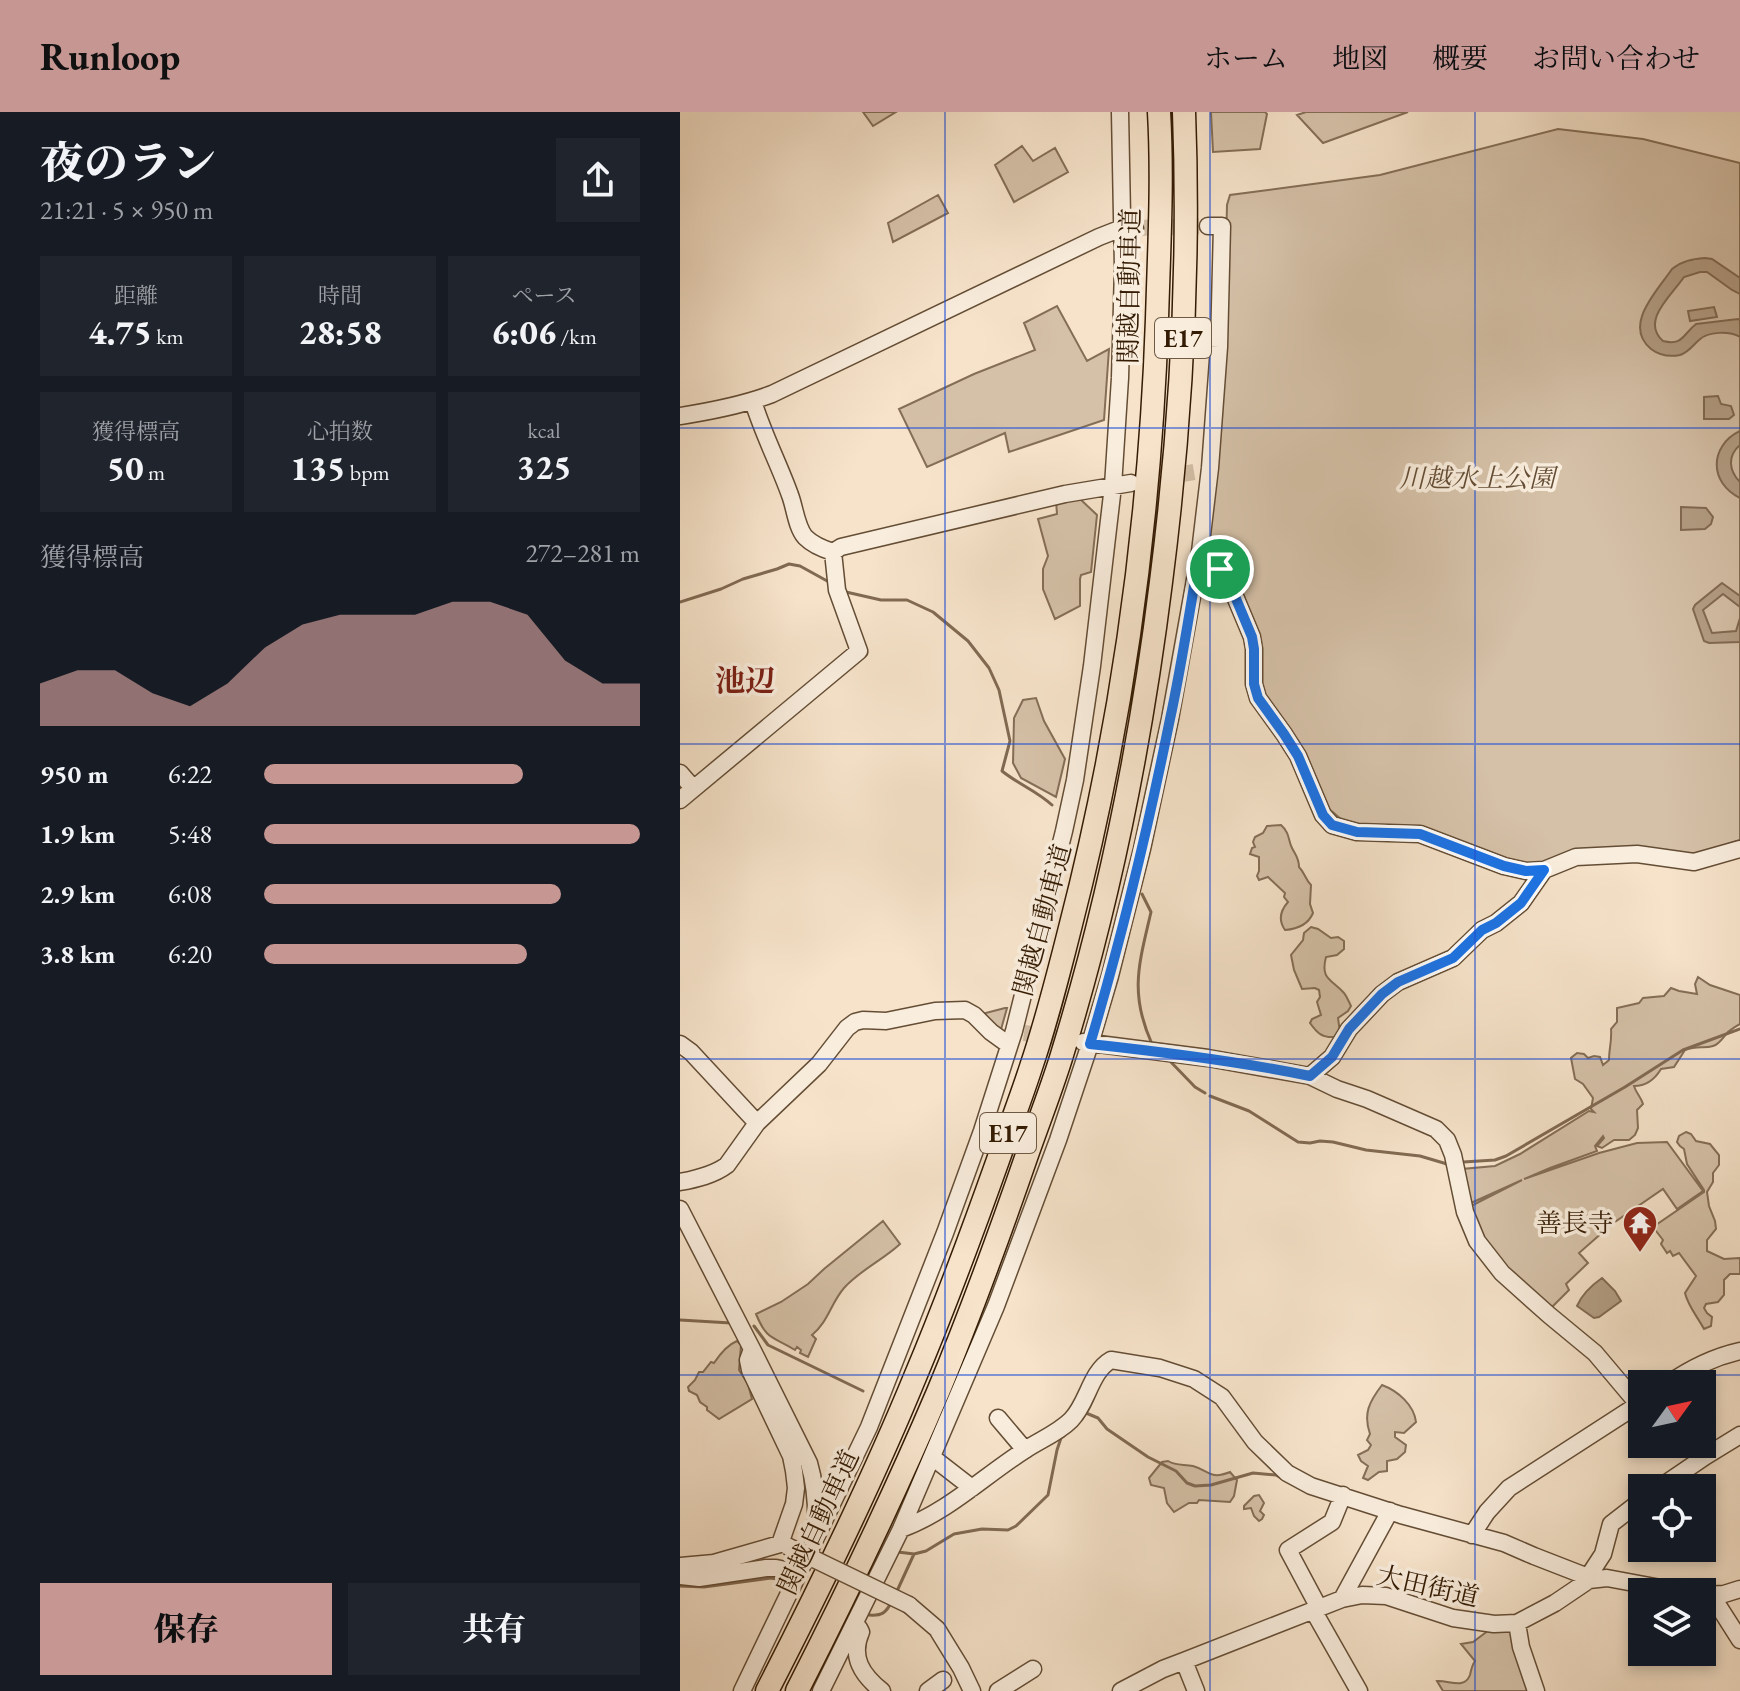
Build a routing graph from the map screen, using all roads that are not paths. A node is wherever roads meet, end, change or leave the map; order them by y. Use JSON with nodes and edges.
{"nodes":[{"id":1,"x":1120,"y":112,"type":"edge"},
{"id":2,"x":1159,"y":116,"type":"edge"},
{"id":3,"x":1184,"y":119,"type":"edge"},
{"id":4,"x":1208,"y":226,"type":"dead end"},
{"id":5,"x":1128,"y":228,"type":"junction"},
{"id":6,"x":753,"y":401,"type":"junction"},
{"id":7,"x":680,"y":416,"type":"edge"},
{"id":8,"x":1131,"y":483,"type":"tunnel mouth"},
{"id":9,"x":1113,"y":486,"type":"junction"},
{"id":10,"x":833,"y":552,"type":"junction"},
{"id":11,"x":1200,"y":552,"type":"junction"},
{"id":12,"x":680,"y":773,"type":"edge"},
{"id":13,"x":693,"y":788,"type":"junction"},
{"id":14,"x":680,"y":800,"type":"edge"},
{"id":15,"x":1740,"y":849,"type":"edge"},
{"id":16,"x":1544,"y":870,"type":"junction"},
{"id":17,"x":1016,"y":1037,"type":"junction"},
{"id":18,"x":1086,"y":1043,"type":"junction"},
{"id":19,"x":680,"y":1044,"type":"edge"},
{"id":20,"x":1310,"y":1076,"type":"junction"},
{"id":21,"x":757,"y":1123,"type":"junction"},
{"id":22,"x":680,"y":1182,"type":"edge"},
{"id":23,"x":680,"y":1209,"type":"edge"},
{"id":24,"x":752,"y":1349,"type":"junction"},
{"id":25,"x":1740,"y":1351,"type":"edge"},
{"id":26,"x":1690,"y":1370,"type":"edge"},
{"id":27,"x":1628,"y":1390,"type":"edge"},
{"id":28,"x":1628,"y":1411,"type":"edge"},
{"id":29,"x":998,"y":1418,"type":"dead end"},
{"id":30,"x":1738,"y":1442,"type":"edge"},
{"id":31,"x":1716,"y":1447,"type":"edge"},
{"id":32,"x":1025,"y":1450,"type":"junction"},
{"id":33,"x":932,"y":1457,"type":"junction"},
{"id":34,"x":1693,"y":1458,"type":"edge"},
{"id":35,"x":1675,"y":1474,"type":"edge"},
{"id":36,"x":972,"y":1488,"type":"junction"},
{"id":37,"x":1341,"y":1499,"type":"junction"},
{"id":38,"x":1628,"y":1511,"type":"edge"},
{"id":39,"x":1388,"y":1515,"type":"junction"},
{"id":40,"x":901,"y":1529,"type":"junction"},
{"id":41,"x":1472,"y":1535,"type":"junction"},
{"id":42,"x":816,"y":1537,"type":"junction"},
{"id":43,"x":784,"y":1545,"type":"junction"},
{"id":44,"x":680,"y":1566,"type":"edge"},
{"id":45,"x":680,"y":1576,"type":"edge"},
{"id":46,"x":1589,"y":1578,"type":"junction"},
{"id":47,"x":796,"y":1580,"type":"junction"},
{"id":48,"x":1628,"y":1582,"type":"edge"},
{"id":49,"x":1740,"y":1589,"type":"edge"},
{"id":50,"x":1716,"y":1593,"type":"edge"},
{"id":51,"x":1342,"y":1599,"type":"junction"},
{"id":52,"x":1716,"y":1607,"type":"edge"},
{"id":53,"x":1316,"y":1609,"type":"junction"},
{"id":54,"x":856,"y":1619,"type":"junction"},
{"id":55,"x":1517,"y":1623,"type":"junction"},
{"id":56,"x":1740,"y":1640,"type":"edge"},
{"id":57,"x":854,"y":1649,"type":"junction"},
{"id":58,"x":1184,"y":1661,"type":"junction"},
{"id":59,"x":1033,"y":1669,"type":"dead end"},
{"id":60,"x":729,"y":1691,"type":"edge"},
{"id":61,"x":742,"y":1691,"type":"edge"},
{"id":62,"x":767,"y":1691,"type":"edge"},
{"id":63,"x":797,"y":1691,"type":"edge"},
{"id":64,"x":821,"y":1691,"type":"edge"},
{"id":65,"x":830,"y":1691,"type":"edge"},
{"id":66,"x":882,"y":1691,"type":"edge"},
{"id":67,"x":972,"y":1691,"type":"edge"},
{"id":68,"x":998,"y":1691,"type":"edge"},
{"id":69,"x":1121,"y":1691,"type":"edge"},
{"id":70,"x":1196,"y":1691,"type":"edge"},
{"id":71,"x":1359,"y":1691,"type":"edge"},
{"id":72,"x":1536,"y":1691,"type":"edge"}],
"edges":[{"from":1,"to":5,"type":"street"},
{"from":2,"to":62,"type":"highway","name":"関越自動車道","number":"E17"},
{"from":3,"to":63,"type":"highway","name":"関越自動車道","number":"E17"},
{"from":4,"to":11,"type":"street"},
{"from":5,"to":6,"type":"street"},
{"from":5,"to":9,"type":"street"},
{"from":6,"to":7,"type":"street"},
{"from":6,"to":10,"type":"street"},
{"from":8,"to":9,"type":"street"},
{"from":9,"to":10,"type":"street"},
{"from":9,"to":17,"type":"street"},
{"from":10,"to":13,"type":"street"},
{"from":11,"to":16,"type":"street"},
{"from":11,"to":18,"type":"street"},
{"from":12,"to":13,"type":"street"},
{"from":13,"to":14,"type":"street"},
{"from":15,"to":16,"type":"street"},
{"from":16,"to":20,"type":"street"},
{"from":17,"to":21,"type":"street"},
{"from":17,"to":42,"type":"street"},
{"from":18,"to":20,"type":"street"},
{"from":18,"to":33,"type":"street"},
{"from":19,"to":21,"type":"street"},
{"from":20,"to":27,"type":"street"},
{"from":21,"to":22,"type":"street"},
{"from":23,"to":24,"type":"street"},
{"from":24,"to":42,"type":"street"},
{"from":24,"to":43,"type":"street"},
{"from":25,"to":26,"type":"street"},
{"from":28,"to":41,"type":"street"},
{"from":29,"to":32,"type":"street"},
{"from":30,"to":31,"type":"street"},
{"from":32,"to":36,"type":"street"},
{"from":32,"to":37,"type":"street"},
{"from":33,"to":36,"type":"street"},
{"from":33,"to":40,"type":"street"},
{"from":34,"to":35,"type":"street"},
{"from":36,"to":40,"type":"street"},
{"from":37,"to":39,"type":"street"},
{"from":37,"to":53,"type":"street"},
{"from":38,"to":46,"type":"street"},
{"from":39,"to":41,"type":"street"},
{"from":39,"to":51,"type":"street"},
{"from":40,"to":54,"type":"street"},
{"from":41,"to":46,"type":"street"},
{"from":42,"to":47,"type":"street"},
{"from":43,"to":44,"type":"street"},
{"from":43,"to":67,"type":"street","bridge":true},
{"from":45,"to":47,"type":"street"},
{"from":46,"to":48,"type":"street"},
{"from":46,"to":55,"type":"street","name":"大田街道"},
{"from":47,"to":60,"type":"street"},
{"from":47,"to":61,"type":"street"},
{"from":49,"to":50,"type":"street"},
{"from":51,"to":53,"type":"street","name":"大田街道"},
{"from":51,"to":55,"type":"street","name":"大田街道"},
{"from":52,"to":56,"type":"street"},
{"from":53,"to":58,"type":"street","name":"大田街道"},
{"from":53,"to":71,"type":"street"},
{"from":54,"to":57,"type":"street"},
{"from":54,"to":64,"type":"street"},
{"from":55,"to":72,"type":"street"},
{"from":57,"to":65,"type":"street"},
{"from":57,"to":66,"type":"street"},
{"from":58,"to":69,"type":"street","name":"大田街道"},
{"from":58,"to":70,"type":"street"},
{"from":59,"to":68,"type":"street"}]}
